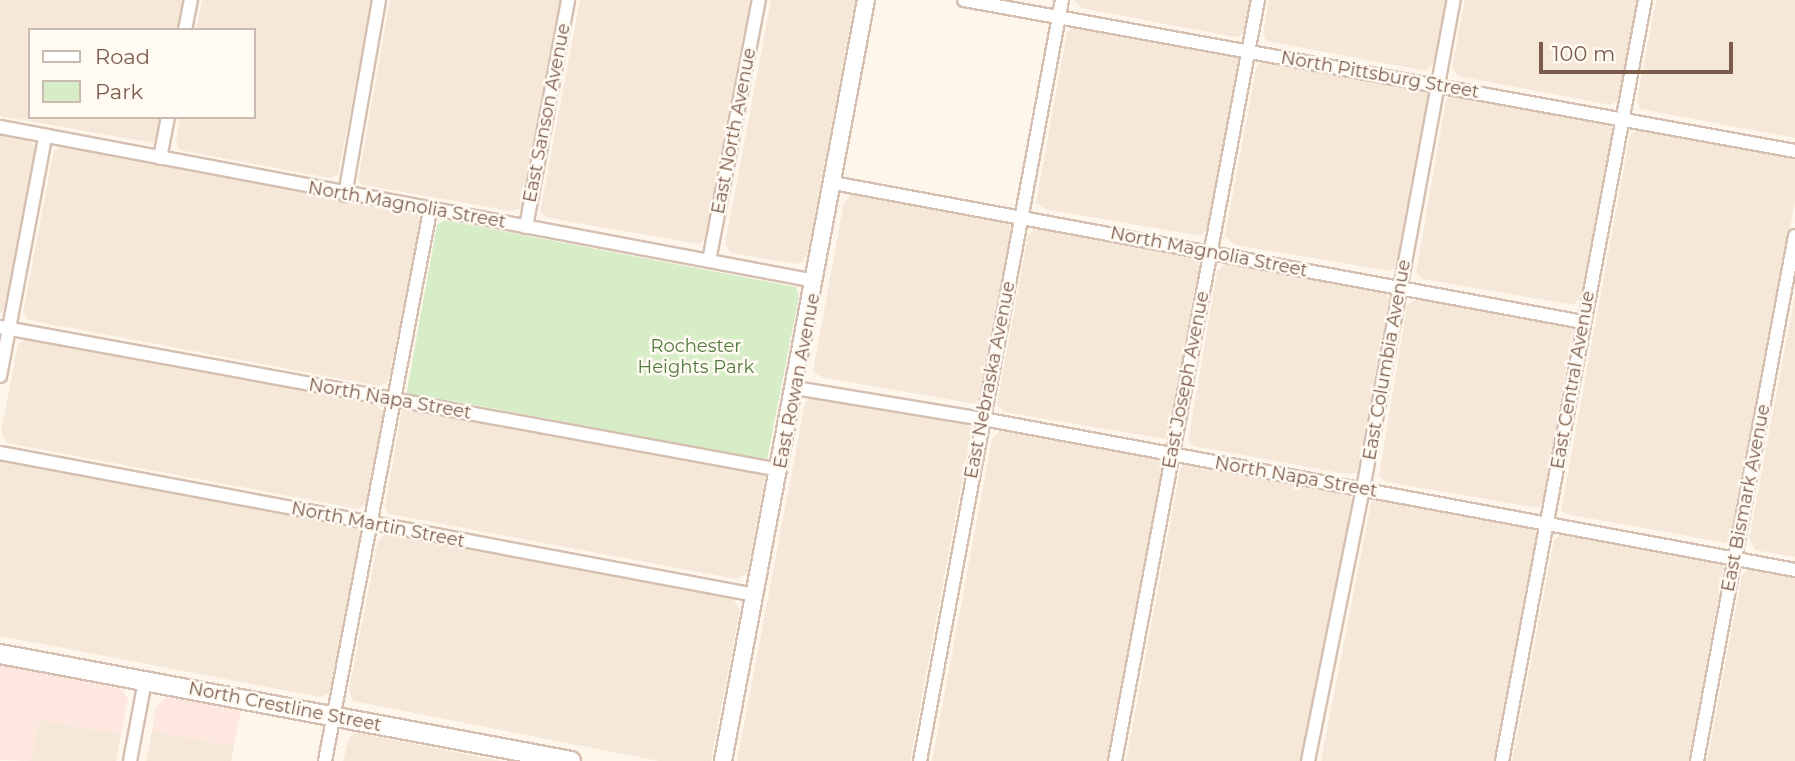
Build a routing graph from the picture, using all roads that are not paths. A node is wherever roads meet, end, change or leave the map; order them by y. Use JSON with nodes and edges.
{"nodes":[{"id":1,"x":191,"y":0,"type":"edge"},
{"id":2,"x":379,"y":0,"type":"edge"},
{"id":3,"x":568,"y":0,"type":"edge"},
{"id":4,"x":759,"y":0,"type":"edge"},
{"id":5,"x":866,"y":0,"type":"edge"},
{"id":6,"x":964,"y":0,"type":"edge"},
{"id":7,"x":1062,"y":0,"type":"edge"},
{"id":8,"x":1258,"y":0,"type":"edge"},
{"id":9,"x":1454,"y":0,"type":"edge"},
{"id":10,"x":1645,"y":0,"type":"edge"},
{"id":11,"x":1059,"y":16,"type":"junction"},
{"id":12,"x":185,"y":28,"type":"edge"},
{"id":13,"x":1248,"y":51,"type":"junction"},
{"id":14,"x":1438,"y":85,"type":"junction"},
{"id":15,"x":168,"y":119,"type":"edge"},
{"id":16,"x":1622,"y":119,"type":"junction"},
{"id":17,"x":0,"y":127,"type":"edge"},
{"id":18,"x":45,"y":138,"type":"junction"},
{"id":19,"x":1795,"y":151,"type":"edge"},
{"id":20,"x":160,"y":158,"type":"junction"},
{"id":21,"x":833,"y":183,"type":"junction"},
{"id":22,"x":345,"y":195,"type":"junction"},
{"id":23,"x":429,"y":211,"type":"junction"},
{"id":24,"x":1021,"y":216,"type":"junction"},
{"id":25,"x":526,"y":227,"type":"junction"},
{"id":26,"x":1795,"y":236,"type":"edge"},
{"id":27,"x":1210,"y":252,"type":"junction"},
{"id":28,"x":709,"y":261,"type":"junction"},
{"id":29,"x":815,"y":281,"type":"junction"},
{"id":30,"x":1400,"y":287,"type":"junction"},
{"id":31,"x":1583,"y":322,"type":"junction"},
{"id":32,"x":4,"y":328,"type":"edge"},
{"id":33,"x":0,"y":376,"type":"edge"},
{"id":34,"x":795,"y":388,"type":"junction"},
{"id":35,"x":394,"y":400,"type":"junction"},
{"id":36,"x":983,"y":419,"type":"junction"},
{"id":37,"x":0,"y":453,"type":"edge"},
{"id":38,"x":1172,"y":454,"type":"junction"},
{"id":39,"x":780,"y":470,"type":"junction"},
{"id":40,"x":1363,"y":489,"type":"junction"},
{"id":41,"x":370,"y":524,"type":"junction"},
{"id":42,"x":1547,"y":524,"type":"junction"},
{"id":43,"x":1734,"y":558,"type":"junction"},
{"id":44,"x":1795,"y":570,"type":"edge"},
{"id":45,"x":755,"y":595,"type":"junction"},
{"id":46,"x":0,"y":654,"type":"edge"},
{"id":47,"x":145,"y":681,"type":"junction"},
{"id":48,"x":333,"y":716,"type":"junction"},
{"id":49,"x":518,"y":756,"type":"edge"},
{"id":50,"x":130,"y":761,"type":"edge"},
{"id":51,"x":325,"y":761,"type":"edge"},
{"id":52,"x":571,"y":761,"type":"edge"},
{"id":53,"x":723,"y":761,"type":"edge"},
{"id":54,"x":920,"y":761,"type":"edge"},
{"id":55,"x":1115,"y":761,"type":"edge"},
{"id":56,"x":1308,"y":761,"type":"edge"},
{"id":57,"x":1502,"y":761,"type":"edge"},
{"id":58,"x":1697,"y":761,"type":"edge"}],
"edges":[{"from":1,"to":12,"type":"street"},
{"from":2,"to":22,"type":"street"},
{"from":3,"to":25,"type":"street","name":"East Sanson Avenue"},
{"from":4,"to":28,"type":"street","name":"East North Avenue"},
{"from":5,"to":21,"type":"street","name":"East Rowan Avenue"},
{"from":6,"to":11,"type":"street","name":"North Pittsburg Street"},
{"from":7,"to":11,"type":"street","name":"East Nebraska Avenue"},
{"from":8,"to":13,"type":"street","name":"East Joseph Avenue"},
{"from":9,"to":14,"type":"street","name":"East Columbia Avenue"},
{"from":10,"to":16,"type":"street","name":"East Central Avenue"},
{"from":11,"to":13,"type":"street","name":"North Pittsburg Street"},
{"from":11,"to":24,"type":"street","name":"East Nebraska Avenue"},
{"from":13,"to":14,"type":"street","name":"North Pittsburg Street"},
{"from":13,"to":27,"type":"street","name":"East Joseph Avenue"},
{"from":14,"to":16,"type":"street","name":"North Pittsburg Street"},
{"from":14,"to":30,"type":"street","name":"East Columbia Avenue"},
{"from":15,"to":20,"type":"street"},
{"from":16,"to":19,"type":"street","name":"North Pittsburg Street"},
{"from":16,"to":31,"type":"street","name":"East Central Avenue"},
{"from":17,"to":18,"type":"street","name":"North Magnolia Street"},
{"from":18,"to":20,"type":"street","name":"North Magnolia Street"},
{"from":18,"to":32,"type":"street"},
{"from":20,"to":22,"type":"street","name":"North Magnolia Street"},
{"from":21,"to":24,"type":"street","name":"North Magnolia Street"},
{"from":21,"to":29,"type":"street","name":"East Rowan Avenue"},
{"from":22,"to":23,"type":"street","name":"North Magnolia Street"},
{"from":23,"to":25,"type":"street","name":"North Magnolia Street"},
{"from":23,"to":35,"type":"street"},
{"from":24,"to":27,"type":"street","name":"North Magnolia Street"},
{"from":24,"to":36,"type":"street","name":"East Nebraska Avenue"},
{"from":25,"to":28,"type":"street","name":"North Magnolia Street"},
{"from":26,"to":43,"type":"street","name":"East Bismark Avenue"},
{"from":27,"to":30,"type":"street","name":"North Magnolia Street"},
{"from":27,"to":38,"type":"street","name":"East Joseph Avenue"},
{"from":28,"to":29,"type":"street","name":"North Magnolia Street"},
{"from":29,"to":34,"type":"street","name":"East Rowan Avenue"},
{"from":30,"to":31,"type":"street","name":"North Magnolia Street"},
{"from":30,"to":40,"type":"street","name":"East Columbia Avenue"},
{"from":31,"to":42,"type":"street","name":"East Central Avenue"},
{"from":32,"to":33,"type":"street"},
{"from":32,"to":35,"type":"street","name":"North Napa Street"},
{"from":34,"to":36,"type":"street","name":"North Napa Street"},
{"from":34,"to":39,"type":"street","name":"East Rowan Avenue"},
{"from":35,"to":39,"type":"street","name":"North Napa Street"},
{"from":35,"to":41,"type":"street"},
{"from":36,"to":38,"type":"street","name":"North Napa Street"},
{"from":36,"to":54,"type":"street","name":"East Nebraska Avenue"},
{"from":37,"to":41,"type":"street","name":"North Martin Street"},
{"from":38,"to":40,"type":"street","name":"North Napa Street"},
{"from":38,"to":55,"type":"street","name":"East Joseph Avenue"},
{"from":39,"to":45,"type":"street","name":"East Rowan Avenue"},
{"from":40,"to":42,"type":"street","name":"North Napa Street"},
{"from":40,"to":56,"type":"street","name":"East Columbia Avenue"},
{"from":41,"to":45,"type":"street","name":"North Martin Street"},
{"from":41,"to":48,"type":"street"},
{"from":42,"to":43,"type":"street","name":"North Napa Street"},
{"from":42,"to":57,"type":"street","name":"East Central Avenue"},
{"from":43,"to":44,"type":"street","name":"North Napa Street"},
{"from":43,"to":58,"type":"street","name":"East Bismark Avenue"},
{"from":45,"to":53,"type":"street","name":"East Rowan Avenue"},
{"from":46,"to":47,"type":"main road","name":"North Crestline Street"},
{"from":47,"to":48,"type":"main road","name":"North Crestline Street"},
{"from":47,"to":50,"type":"street"},
{"from":48,"to":49,"type":"main road","name":"North Crestline Street"},
{"from":48,"to":51,"type":"street"},
{"from":49,"to":52,"type":"main road","name":"North Crestline Street"}]}
